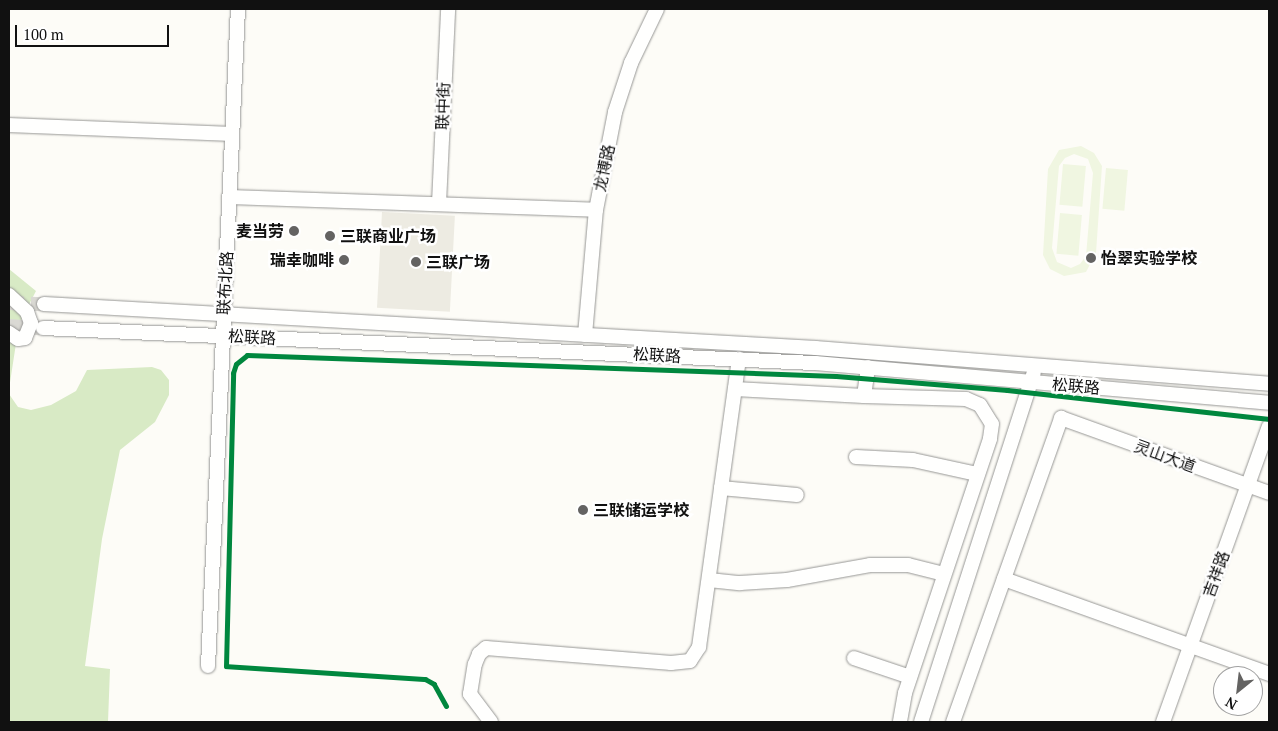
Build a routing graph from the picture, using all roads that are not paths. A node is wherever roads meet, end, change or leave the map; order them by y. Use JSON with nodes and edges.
{"nodes":[{"id":1,"x":238,"y":9,"type":"edge"},
{"id":2,"x":448,"y":9,"type":"edge"},
{"id":3,"x":656,"y":9,"type":"edge"},
{"id":4,"x":9,"y":125,"type":"edge"},
{"id":5,"x":232,"y":134,"type":"junction"},
{"id":6,"x":229,"y":197,"type":"junction"},
{"id":7,"x":439,"y":203,"type":"junction"},
{"id":8,"x":596,"y":210,"type":"junction"},
{"id":9,"x":9,"y":295,"type":"edge"},
{"id":10,"x":44,"y":304,"type":"tunnel mouth"},
{"id":11,"x":224,"y":315,"type":"junction"},
{"id":12,"x":43,"y":328,"type":"tunnel mouth"},
{"id":13,"x":9,"y":333,"type":"edge"},
{"id":14,"x":584,"y":335,"type":"junction"},
{"id":15,"x":223,"y":336,"type":"junction"},
{"id":16,"x":739,"y":359,"type":"junction"},
{"id":17,"x":1037,"y":365,"type":"junction"},
{"id":18,"x":868,"y":367,"type":"junction"},
{"id":19,"x":1032,"y":382,"type":"junction"},
{"id":20,"x":1269,"y":384,"type":"edge"},
{"id":21,"x":735,"y":389,"type":"junction"},
{"id":22,"x":864,"y":396,"type":"junction"},
{"id":23,"x":1269,"y":403,"type":"edge"},
{"id":24,"x":1269,"y":426,"type":"edge"},
{"id":25,"x":856,"y":457,"type":"dead end"},
{"id":26,"x":977,"y":474,"type":"junction"},
{"id":27,"x":1248,"y":485,"type":"junction"},
{"id":28,"x":721,"y":488,"type":"junction"},
{"id":29,"x":1269,"y":493,"type":"edge"},
{"id":30,"x":797,"y":495,"type":"dead end"},
{"id":31,"x":944,"y":574,"type":"junction"},
{"id":32,"x":1004,"y":579,"type":"junction"},
{"id":33,"x":709,"y":580,"type":"junction"},
{"id":34,"x":1190,"y":646,"type":"junction"},
{"id":35,"x":854,"y":658,"type":"dead end"},
{"id":36,"x":208,"y":666,"type":"dead end"},
{"id":37,"x":1269,"y":674,"type":"edge"},
{"id":38,"x":910,"y":677,"type":"junction"},
{"id":39,"x":491,"y":722,"type":"edge"},
{"id":40,"x":900,"y":722,"type":"edge"},
{"id":41,"x":920,"y":722,"type":"edge"},
{"id":42,"x":953,"y":722,"type":"edge"},
{"id":43,"x":1163,"y":722,"type":"edge"}],
"edges":[{"from":1,"to":5,"type":"street","name":"联布北路"},
{"from":2,"to":7,"type":"street","name":"联中街"},
{"from":3,"to":8,"type":"street","name":"龙博路"},
{"from":4,"to":5,"type":"street"},
{"from":5,"to":6,"type":"street","name":"联布北路"},
{"from":6,"to":7,"type":"street"},
{"from":6,"to":11,"type":"street","name":"联布北路"},
{"from":7,"to":8,"type":"street"},
{"from":8,"to":14,"type":"street","name":"龙博路"},
{"from":9,"to":13,"type":"street"},
{"from":10,"to":11,"type":"street","name":"松联路"},
{"from":11,"to":14,"type":"street","name":"松联路"},
{"from":11,"to":15,"type":"street","name":"联布北路"},
{"from":12,"to":15,"type":"street","name":"松联路"},
{"from":14,"to":17,"type":"street","name":"松联路"},
{"from":15,"to":16,"type":"street","name":"松联路"},
{"from":15,"to":36,"type":"street","name":"联布北路"},
{"from":16,"to":18,"type":"street","name":"松联路"},
{"from":16,"to":21,"type":"street"},
{"from":17,"to":19,"type":"street"},
{"from":17,"to":20,"type":"street","name":"松联路"},
{"from":18,"to":19,"type":"street","name":"松联路"},
{"from":18,"to":22,"type":"street"},
{"from":19,"to":23,"type":"street","name":"松联路"},
{"from":19,"to":41,"type":"street"},
{"from":21,"to":22,"type":"street"},
{"from":21,"to":28,"type":"street"},
{"from":22,"to":26,"type":"street"},
{"from":24,"to":27,"type":"street","name":"吉祥路"},
{"from":25,"to":26,"type":"street"},
{"from":26,"to":31,"type":"street"},
{"from":27,"to":29,"type":"street","name":"灵山大道"},
{"from":27,"to":32,"type":"street","name":"灵山大道"},
{"from":27,"to":34,"type":"street","name":"吉祥路"},
{"from":28,"to":30,"type":"street"},
{"from":28,"to":33,"type":"street"},
{"from":31,"to":33,"type":"street"},
{"from":31,"to":38,"type":"street"},
{"from":32,"to":34,"type":"street"},
{"from":32,"to":42,"type":"street"},
{"from":33,"to":39,"type":"street"},
{"from":34,"to":37,"type":"street"},
{"from":34,"to":43,"type":"street","name":"吉祥路"},
{"from":35,"to":38,"type":"street"},
{"from":38,"to":40,"type":"street"}]}
